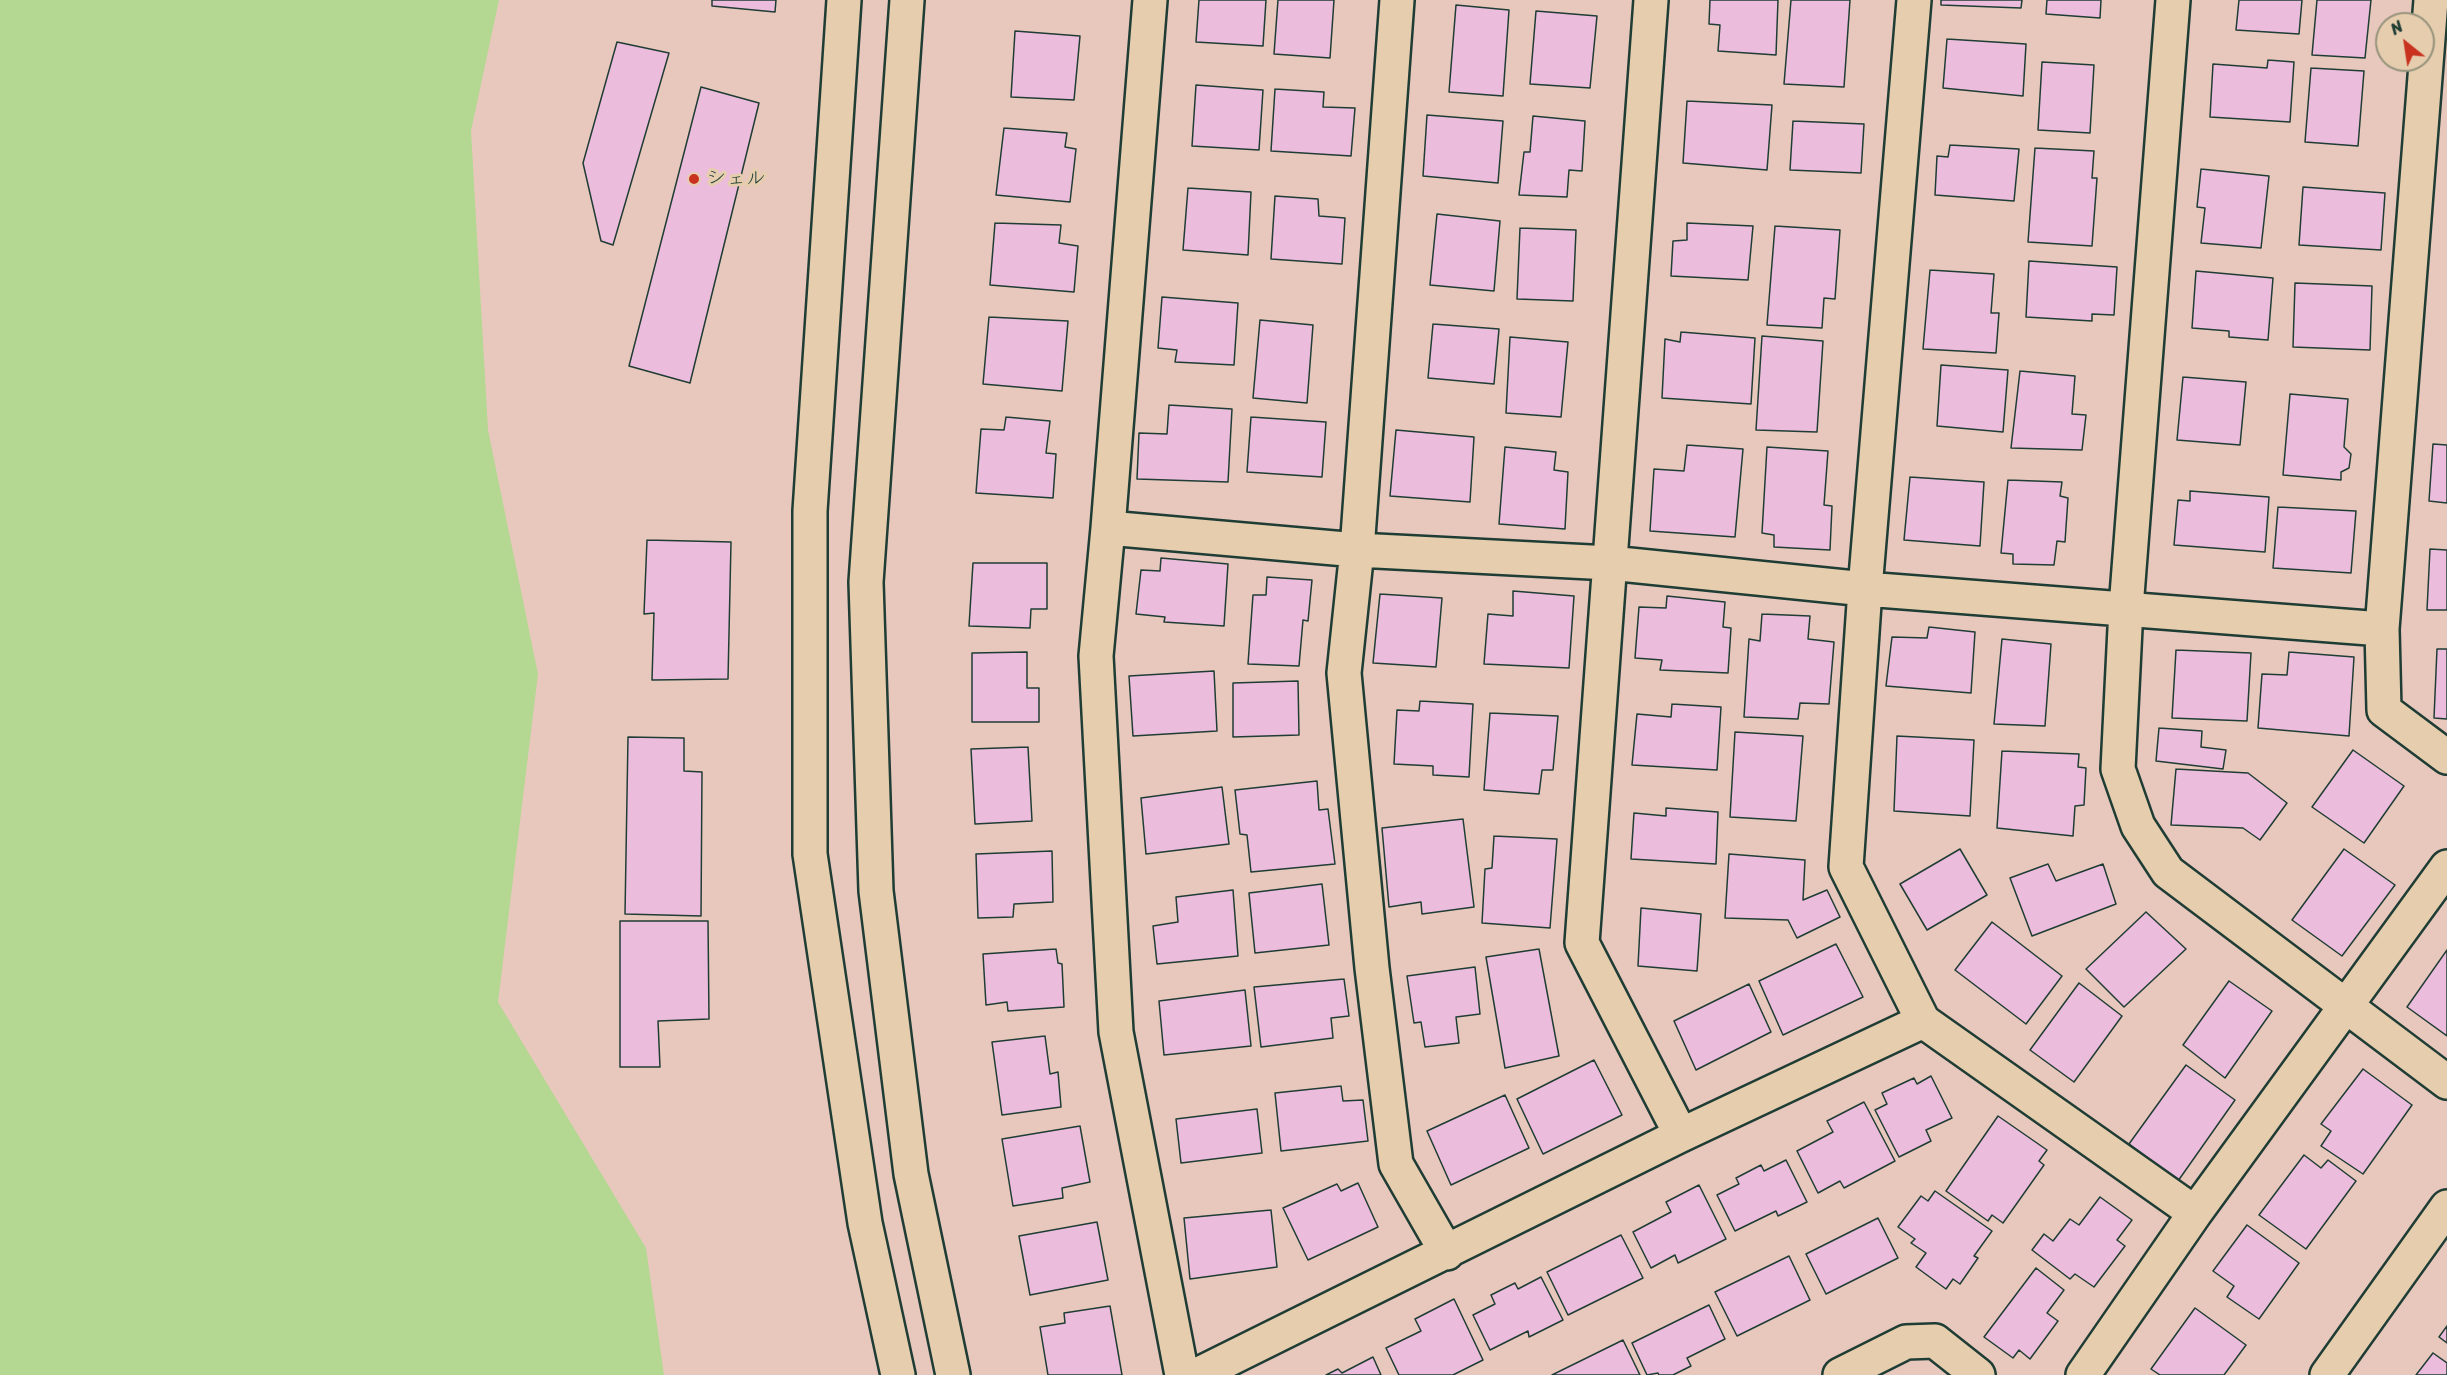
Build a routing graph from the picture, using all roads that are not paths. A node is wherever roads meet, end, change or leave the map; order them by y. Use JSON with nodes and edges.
{"nodes":[{"id":1,"x":844,"y":0,"type":"edge"},
{"id":2,"x":907,"y":0,"type":"edge"},
{"id":3,"x":1150,"y":0,"type":"edge"},
{"id":4,"x":1397,"y":0,"type":"edge"},
{"id":5,"x":1651,"y":0,"type":"edge"},
{"id":6,"x":1914,"y":0,"type":"edge"},
{"id":7,"x":2174,"y":0,"type":"edge"},
{"id":8,"x":2431,"y":0,"type":"edge"},
{"id":9,"x":1108,"y":528,"type":"junction"},
{"id":10,"x":1357,"y":550,"type":"junction"},
{"id":11,"x":1610,"y":563,"type":"junction"},
{"id":12,"x":1864,"y":589,"type":"junction"},
{"id":13,"x":2126,"y":608,"type":"junction"},
{"id":14,"x":2382,"y":629,"type":"junction"},
{"id":15,"x":2447,"y":757,"type":"edge"},
{"id":16,"x":2447,"y":867,"type":"edge"},
{"id":17,"x":2348,"y":1006,"type":"junction"},
{"id":18,"x":1923,"y":1021,"type":"junction"},
{"id":19,"x":2447,"y":1082,"type":"edge"},
{"id":20,"x":1681,"y":1135,"type":"junction"},
{"id":21,"x":2447,"y":1207,"type":"edge"},
{"id":22,"x":2195,"y":1213,"type":"junction"},
{"id":23,"x":1448,"y":1253,"type":"junction"},
{"id":24,"x":898,"y":1375,"type":"edge"},
{"id":25,"x":953,"y":1375,"type":"edge"},
{"id":26,"x":1182,"y":1375,"type":"edge"},
{"id":27,"x":1197,"y":1375,"type":"edge"},
{"id":28,"x":1840,"y":1375,"type":"edge"},
{"id":29,"x":1978,"y":1375,"type":"edge"},
{"id":30,"x":2083,"y":1375,"type":"edge"},
{"id":31,"x":2326,"y":1375,"type":"edge"}],
"edges":[{"from":1,"to":24,"type":"street"},
{"from":2,"to":25,"type":"street"},
{"from":3,"to":9,"type":"street"},
{"from":4,"to":10,"type":"street"},
{"from":5,"to":11,"type":"street"},
{"from":6,"to":12,"type":"street"},
{"from":7,"to":13,"type":"street"},
{"from":8,"to":14,"type":"street"},
{"from":9,"to":10,"type":"street"},
{"from":9,"to":26,"type":"street"},
{"from":10,"to":11,"type":"street"},
{"from":10,"to":23,"type":"street"},
{"from":11,"to":12,"type":"street"},
{"from":11,"to":20,"type":"street"},
{"from":12,"to":13,"type":"street"},
{"from":12,"to":18,"type":"street"},
{"from":13,"to":14,"type":"street"},
{"from":13,"to":17,"type":"street"},
{"from":14,"to":15,"type":"street"},
{"from":16,"to":17,"type":"street"},
{"from":17,"to":19,"type":"street"},
{"from":17,"to":22,"type":"street"},
{"from":18,"to":20,"type":"street"},
{"from":18,"to":22,"type":"street"},
{"from":20,"to":23,"type":"street"},
{"from":21,"to":31,"type":"street"},
{"from":22,"to":30,"type":"street"},
{"from":23,"to":27,"type":"street"},
{"from":28,"to":29,"type":"street"}]}
